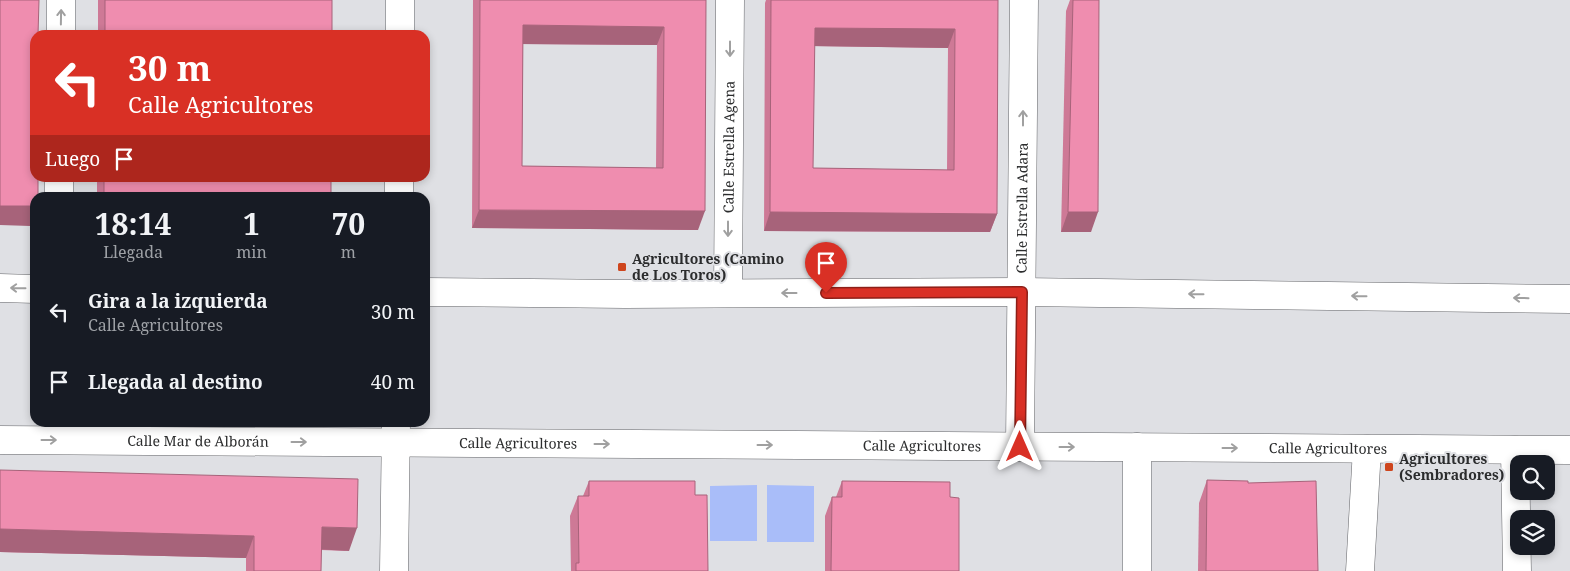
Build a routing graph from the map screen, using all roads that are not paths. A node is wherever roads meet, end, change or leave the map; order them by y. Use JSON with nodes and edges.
{"nodes":[{"id":1,"x":61,"y":0,"type":"edge"},
{"id":2,"x":400,"y":0,"type":"edge"},
{"id":3,"x":730,"y":0,"type":"edge"},
{"id":4,"x":1024,"y":0,"type":"edge"},
{"id":5,"x":60,"y":30,"type":"edge"},
{"id":6,"x":400,"y":30,"type":"edge"},
{"id":7,"x":0,"y":288,"type":"edge"},
{"id":8,"x":30,"y":289,"type":"edge"},
{"id":9,"x":430,"y":292,"type":"edge"},
{"id":10,"x":1022,"y":292,"type":"junction"},
{"id":11,"x":728,"y":293,"type":"junction"},
{"id":12,"x":1570,"y":298,"type":"edge"},
{"id":13,"x":169,"y":432,"type":"edge"},
{"id":14,"x":396,"y":432,"type":"edge"},
{"id":15,"x":0,"y":440,"type":"edge"},
{"id":16,"x":1020,"y":447,"type":"junction"},
{"id":17,"x":1137,"y":447,"type":"junction"},
{"id":18,"x":1366,"y":449,"type":"junction"},
{"id":19,"x":1515,"y":450,"type":"junction"},
{"id":20,"x":1570,"y":450,"type":"edge"},
{"id":21,"x":394,"y":571,"type":"edge"},
{"id":22,"x":1137,"y":571,"type":"edge"},
{"id":23,"x":1360,"y":571,"type":"edge"},
{"id":24,"x":1517,"y":571,"type":"edge"}],
"edges":[{"from":5,"to":1,"type":"street","one_way":true},
{"from":2,"to":6,"type":"street"},
{"from":3,"to":11,"type":"street","name":"Calle Estrella Agena","one_way":true},
{"from":10,"to":4,"type":"street","name":"Calle Estrella Adara","one_way":true},
{"from":8,"to":7,"type":"street","one_way":true},
{"from":9,"to":11,"type":"street"},
{"from":10,"to":11,"type":"street","one_way":true},
{"from":12,"to":10,"type":"street","one_way":true},
{"from":10,"to":16,"type":"street","name":"Calle Estrella Adara"},
{"from":13,"to":14,"type":"street","name":"Calle Mar de Alborán","one_way":true},
{"from":15,"to":13,"type":"street","name":"Calle Mar de Alborán","one_way":true},
{"from":14,"to":16,"type":"street","name":"Calle Agricultores","one_way":true},
{"from":14,"to":21,"type":"street"},
{"from":16,"to":17,"type":"street","name":"Calle Agricultores","one_way":true},
{"from":17,"to":18,"type":"street","name":"Calle Agricultores","one_way":true},
{"from":17,"to":22,"type":"street"},
{"from":18,"to":19,"type":"street","name":"Calle Agricultores"},
{"from":18,"to":23,"type":"street"},
{"from":19,"to":20,"type":"street","name":"Calle Agricultores"},
{"from":19,"to":24,"type":"street"}]}
